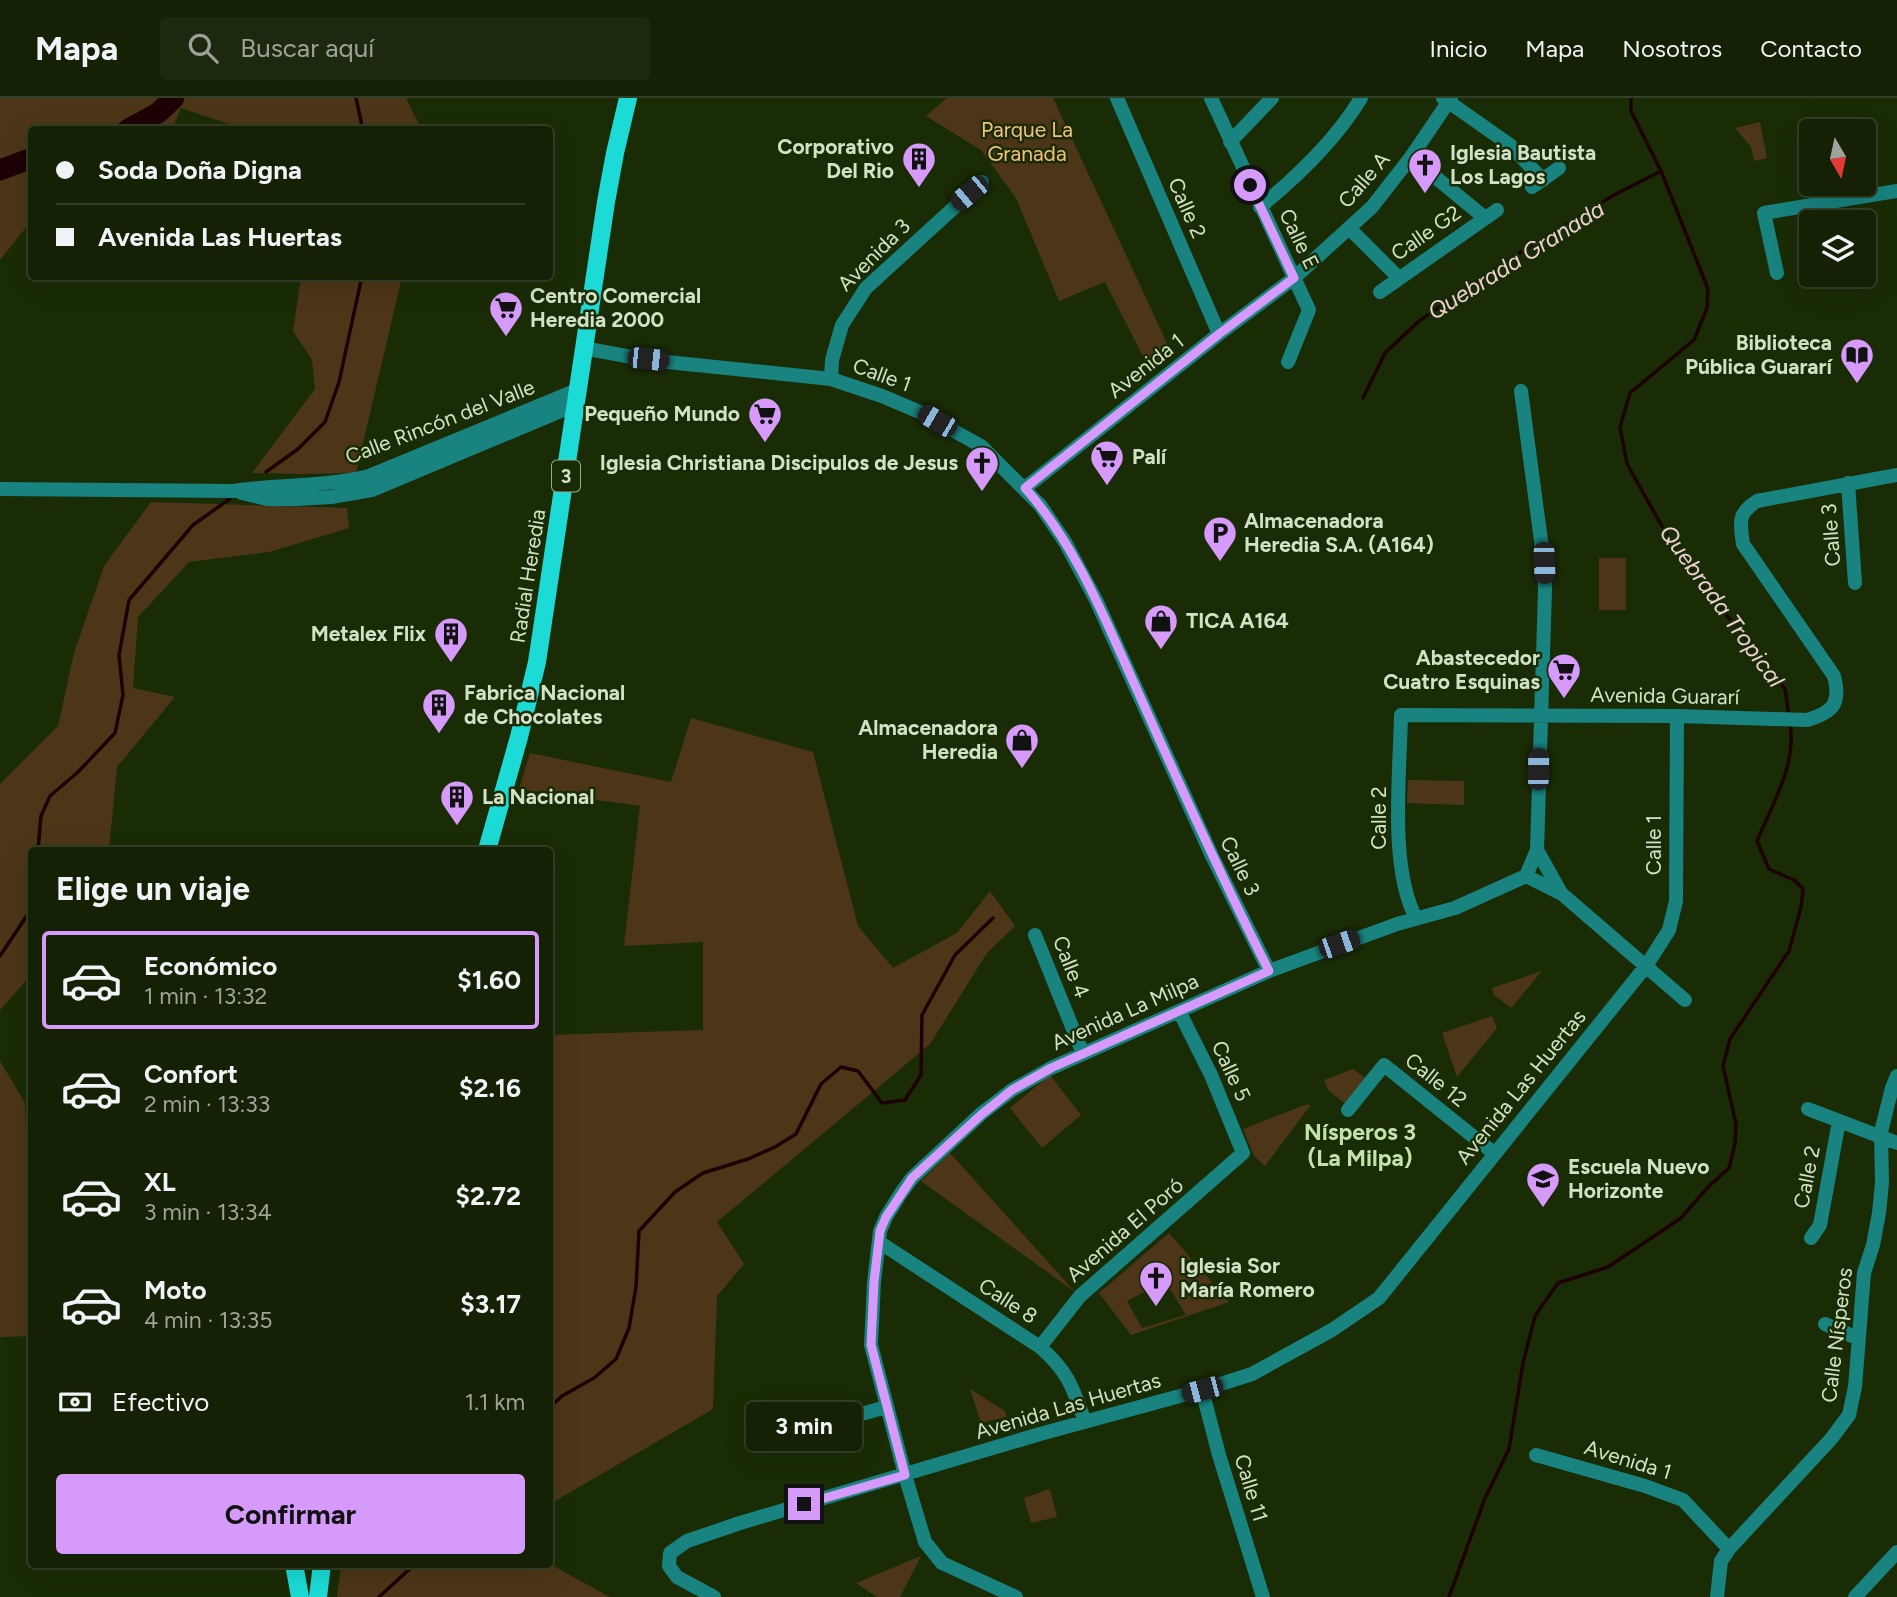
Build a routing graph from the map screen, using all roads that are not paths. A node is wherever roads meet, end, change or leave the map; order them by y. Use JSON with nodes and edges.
{"nodes":[{"id":1,"x":628,"y":98,"type":"edge"},
{"id":2,"x":1116,"y":98,"type":"edge"},
{"id":3,"x":1211,"y":98,"type":"edge"},
{"id":4,"x":1272,"y":98,"type":"edge"},
{"id":5,"x":1361,"y":98,"type":"edge"},
{"id":6,"x":1448,"y":99,"type":"edge"},
{"id":7,"x":1230,"y":142,"type":"junction"},
{"id":8,"x":1411,"y":157,"type":"junction"},
{"id":9,"x":1559,"y":168,"type":"dead end"},
{"id":10,"x":982,"y":182,"type":"dead end"},
{"id":11,"x":1897,"y":191,"type":"edge"},
{"id":12,"x":1260,"y":207,"type":"junction"},
{"id":13,"x":1349,"y":228,"type":"junction"},
{"id":14,"x":1777,"y":273,"type":"dead end"},
{"id":15,"x":1294,"y":278,"type":"junction"},
{"id":16,"x":1399,"y":278,"type":"junction"},
{"id":17,"x":1380,"y":292,"type":"dead end"},
{"id":18,"x":1219,"y":334,"type":"junction"},
{"id":19,"x":583,"y":348,"type":"junction"},
{"id":20,"x":1288,"y":362,"type":"dead end"},
{"id":21,"x":831,"y":379,"type":"junction"},
{"id":22,"x":1521,"y":391,"type":"dead end"},
{"id":23,"x":576,"y":397,"type":"junction"},
{"id":24,"x":1897,"y":475,"type":"edge"},
{"id":25,"x":1848,"y":484,"type":"junction"},
{"id":26,"x":1025,"y":488,"type":"junction"},
{"id":27,"x":0,"y":489,"type":"edge"},
{"id":28,"x":1855,"y":583,"type":"dead end"},
{"id":29,"x":1401,"y":715,"type":"joint"},
{"id":30,"x":1539,"y":715,"type":"junction"},
{"id":31,"x":1677,"y":716,"type":"junction"},
{"id":32,"x":1177,"y":777,"type":"joint"},
{"id":33,"x":488,"y":847,"type":"edge"},
{"id":34,"x":1537,"y":850,"type":"junction"},
{"id":35,"x":1526,"y":876,"type":"junction"},
{"id":36,"x":1562,"y":894,"type":"junction"},
{"id":37,"x":1416,"y":918,"type":"junction"},
{"id":38,"x":1035,"y":935,"type":"dead end"},
{"id":39,"x":1646,"y":966,"type":"junction"},
{"id":40,"x":1269,"y":971,"type":"junction"},
{"id":41,"x":1685,"y":1000,"type":"dead end"},
{"id":42,"x":1180,"y":1011,"type":"junction"},
{"id":43,"x":1083,"y":1054,"type":"junction"},
{"id":44,"x":1897,"y":1076,"type":"edge"},
{"id":45,"x":1808,"y":1109,"type":"dead end"},
{"id":46,"x":1348,"y":1110,"type":"dead end"},
{"id":47,"x":1839,"y":1121,"type":"junction"},
{"id":48,"x":1881,"y":1137,"type":"junction"},
{"id":49,"x":1897,"y":1143,"type":"edge"},
{"id":50,"x":1243,"y":1149,"type":"joint"},
{"id":51,"x":1495,"y":1154,"type":"junction"},
{"id":52,"x":1811,"y":1238,"type":"dead end"},
{"id":53,"x":879,"y":1242,"type":"junction"},
{"id":54,"x":1825,"y":1324,"type":"dead end"},
{"id":55,"x":1857,"y":1338,"type":"junction"},
{"id":56,"x":1040,"y":1347,"type":"junction"},
{"id":57,"x":1202,"y":1390,"type":"junction"},
{"id":58,"x":886,"y":1407,"type":"junction"},
{"id":59,"x":1084,"y":1422,"type":"junction"},
{"id":60,"x":764,"y":1442,"type":"dead end"},
{"id":61,"x":1536,"y":1455,"type":"dead end"},
{"id":62,"x":905,"y":1475,"type":"junction"},
{"id":63,"x":1729,"y":1549,"type":"junction"},
{"id":64,"x":1897,"y":1552,"type":"edge"},
{"id":65,"x":296,"y":1568,"type":"edge"},
{"id":66,"x":303,"y":1568,"type":"edge"},
{"id":67,"x":322,"y":1568,"type":"edge"},
{"id":68,"x":300,"y":1597,"type":"edge"},
{"id":69,"x":318,"y":1597,"type":"edge"},
{"id":70,"x":713,"y":1597,"type":"edge"},
{"id":71,"x":1016,"y":1597,"type":"edge"},
{"id":72,"x":1263,"y":1597,"type":"edge"},
{"id":73,"x":1717,"y":1597,"type":"edge"},
{"id":74,"x":1855,"y":1597,"type":"edge"}],
"edges":[{"from":1,"to":19,"type":"main road","name":"Radial Heredia","number":"3"},
{"from":2,"to":18,"type":"street","name":"Calle 2"},
{"from":3,"to":7,"type":"street","name":"Calle E"},
{"from":4,"to":7,"type":"street"},
{"from":5,"to":12,"type":"street"},
{"from":6,"to":8,"type":"street","name":"Calle A"},
{"from":6,"to":9,"type":"street"},
{"from":7,"to":12,"type":"street","name":"Calle E"},
{"from":8,"to":13,"type":"street","name":"Calle A"},
{"from":8,"to":16,"type":"street","name":"Calle G2"},
{"from":10,"to":21,"type":"street","name":"Avenida 3"},
{"from":11,"to":14,"type":"street"},
{"from":12,"to":15,"type":"street","name":"Calle E"},
{"from":13,"to":15,"type":"street","name":"Calle A"},
{"from":13,"to":16,"type":"street"},
{"from":15,"to":18,"type":"street","name":"Avenida 1"},
{"from":15,"to":20,"type":"street","name":"Calle E"},
{"from":16,"to":17,"type":"street","name":"Calle G2"},
{"from":18,"to":26,"type":"street","name":"Avenida 1"},
{"from":19,"to":21,"type":"street","name":"Calle 1"},
{"from":19,"to":23,"type":"main road","name":"Radial Heredia","number":"3"},
{"from":21,"to":26,"type":"street","name":"Calle 1"},
{"from":22,"to":30,"type":"street"},
{"from":23,"to":27,"type":"street","name":"Calle Rincón del Valle"},
{"from":23,"to":33,"type":"main road","name":"Radial Heredia","number":"3"},
{"from":24,"to":25,"type":"street","name":"Avenida Guararí"},
{"from":25,"to":28,"type":"street","name":"Calle 3"},
{"from":25,"to":31,"type":"street","name":"Avenida Guararí"},
{"from":26,"to":32,"type":"street","name":"Calle 1"},
{"from":29,"to":30,"type":"street","name":"Avenida Guararí"},
{"from":29,"to":37,"type":"street","name":"Calle 2"},
{"from":30,"to":31,"type":"street","name":"Avenida Guararí"},
{"from":30,"to":34,"type":"street"},
{"from":31,"to":39,"type":"street","name":"Calle 1"},
{"from":32,"to":40,"type":"street","name":"Calle 3"},
{"from":34,"to":35,"type":"street"},
{"from":34,"to":36,"type":"street"},
{"from":35,"to":36,"type":"street"},
{"from":35,"to":37,"type":"street","name":"Avenida La Milpa"},
{"from":36,"to":39,"type":"street"},
{"from":37,"to":40,"type":"street","name":"Avenida La Milpa"},
{"from":38,"to":43,"type":"street","name":"Calle 4"},
{"from":39,"to":41,"type":"street"},
{"from":39,"to":51,"type":"street","name":"Avenida Las Huertas"},
{"from":40,"to":42,"type":"street","name":"Avenida La Milpa"},
{"from":42,"to":43,"type":"street","name":"Avenida La Milpa"},
{"from":42,"to":50,"type":"street","name":"Calle 5"},
{"from":43,"to":53,"type":"street","name":"Avenida La Milpa"},
{"from":44,"to":48,"type":"street","name":"Calle Nísperos"},
{"from":45,"to":47,"type":"street"},
{"from":46,"to":51,"type":"street","name":"Calle 12"},
{"from":47,"to":48,"type":"street"},
{"from":47,"to":52,"type":"street","name":"Calle 2"},
{"from":48,"to":49,"type":"street"},
{"from":48,"to":55,"type":"street","name":"Calle Nísperos"},
{"from":50,"to":56,"type":"street","name":"Avenida El Poró"},
{"from":51,"to":57,"type":"street","name":"Avenida Las Huertas"},
{"from":53,"to":56,"type":"street","name":"Calle 8"},
{"from":53,"to":58,"type":"street","name":"Avenida La Milpa"},
{"from":54,"to":55,"type":"street"},
{"from":55,"to":63,"type":"street","name":"Calle Nísperos"},
{"from":56,"to":59,"type":"street","name":"Calle 8"},
{"from":57,"to":59,"type":"street","name":"Avenida Las Huertas"},
{"from":57,"to":72,"type":"street","name":"Calle 11"},
{"from":58,"to":60,"type":"street"},
{"from":58,"to":62,"type":"street","name":"Avenida La Milpa"},
{"from":59,"to":62,"type":"street","name":"Avenida Las Huertas"},
{"from":61,"to":63,"type":"street","name":"Avenida 1"},
{"from":62,"to":70,"type":"street","name":"Avenida Las Huertas"},
{"from":62,"to":71,"type":"street","name":"Avenida La Milpa"},
{"from":63,"to":73,"type":"street","name":"Calle Nísperos"},
{"from":64,"to":74,"type":"street"},
{"from":65,"to":68,"type":"main road"},
{"from":66,"to":68,"type":"main road"},
{"from":67,"to":69,"type":"main road"}]}
